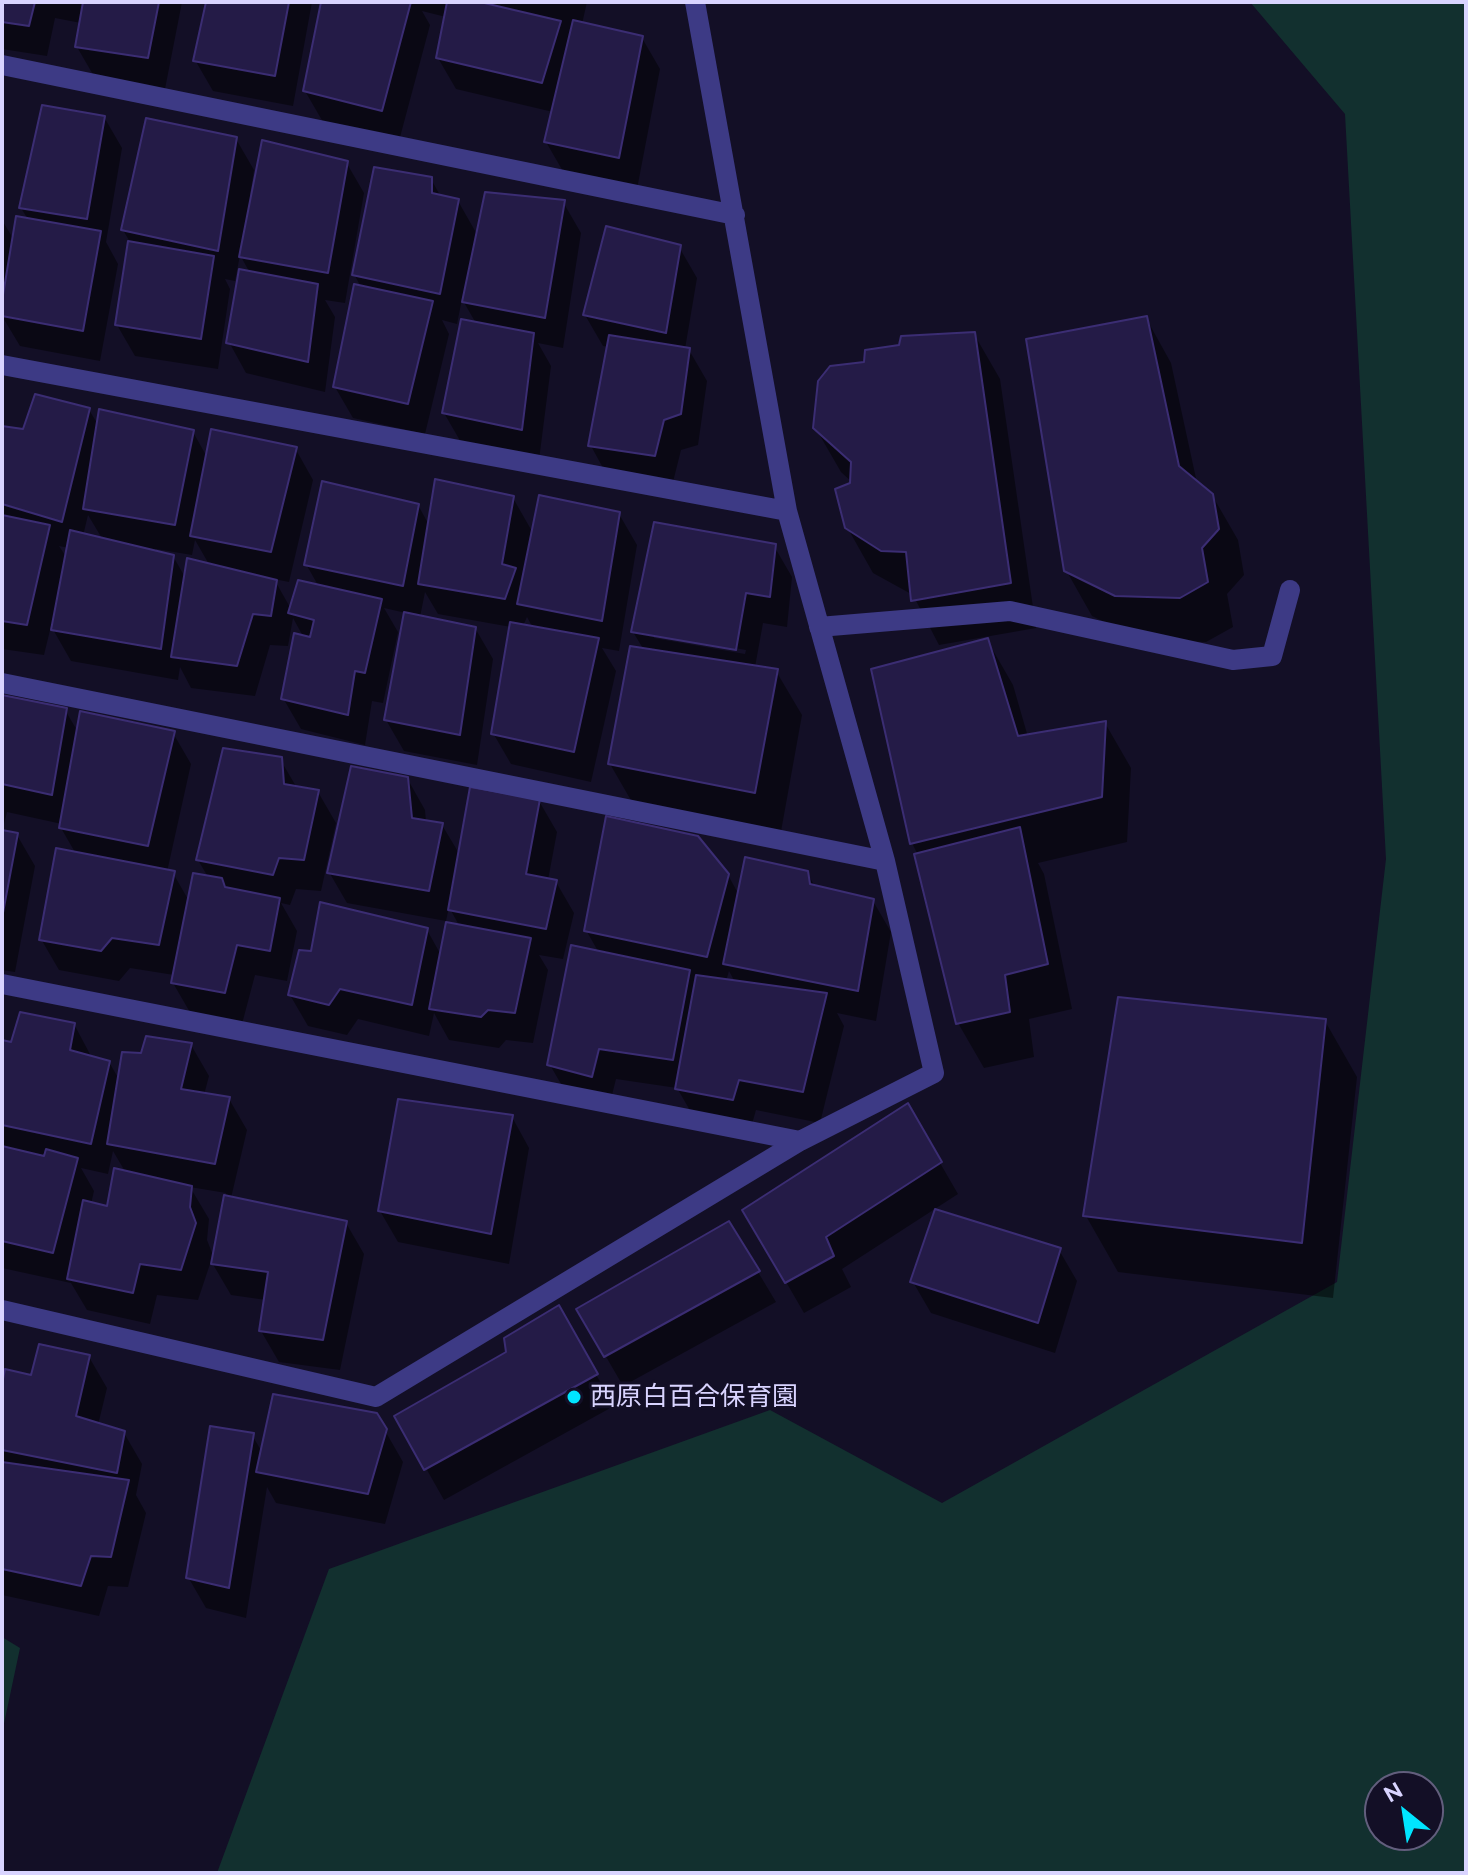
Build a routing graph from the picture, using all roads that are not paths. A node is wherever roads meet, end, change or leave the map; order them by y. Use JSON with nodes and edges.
{"nodes":[{"id":1,"x":695,"y":2,"type":"edge"},
{"id":2,"x":2,"y":65,"type":"edge"},
{"id":3,"x":735,"y":215,"type":"junction"},
{"id":4,"x":2,"y":365,"type":"edge"},
{"id":5,"x":787,"y":511,"type":"junction"},
{"id":6,"x":1290,"y":590,"type":"dead end"},
{"id":7,"x":819,"y":627,"type":"junction"},
{"id":8,"x":2,"y":683,"type":"edge"},
{"id":9,"x":885,"y":861,"type":"junction"},
{"id":10,"x":2,"y":984,"type":"edge"},
{"id":11,"x":800,"y":1141,"type":"junction"},
{"id":12,"x":2,"y":1310,"type":"edge"}],
"edges":[{"from":1,"to":3,"type":"street"},
{"from":2,"to":3,"type":"street"},
{"from":3,"to":5,"type":"street"},
{"from":4,"to":5,"type":"street"},
{"from":5,"to":7,"type":"street"},
{"from":6,"to":7,"type":"street"},
{"from":7,"to":9,"type":"street"},
{"from":8,"to":9,"type":"street"},
{"from":9,"to":11,"type":"street"},
{"from":10,"to":11,"type":"street"},
{"from":11,"to":12,"type":"street"}]}
